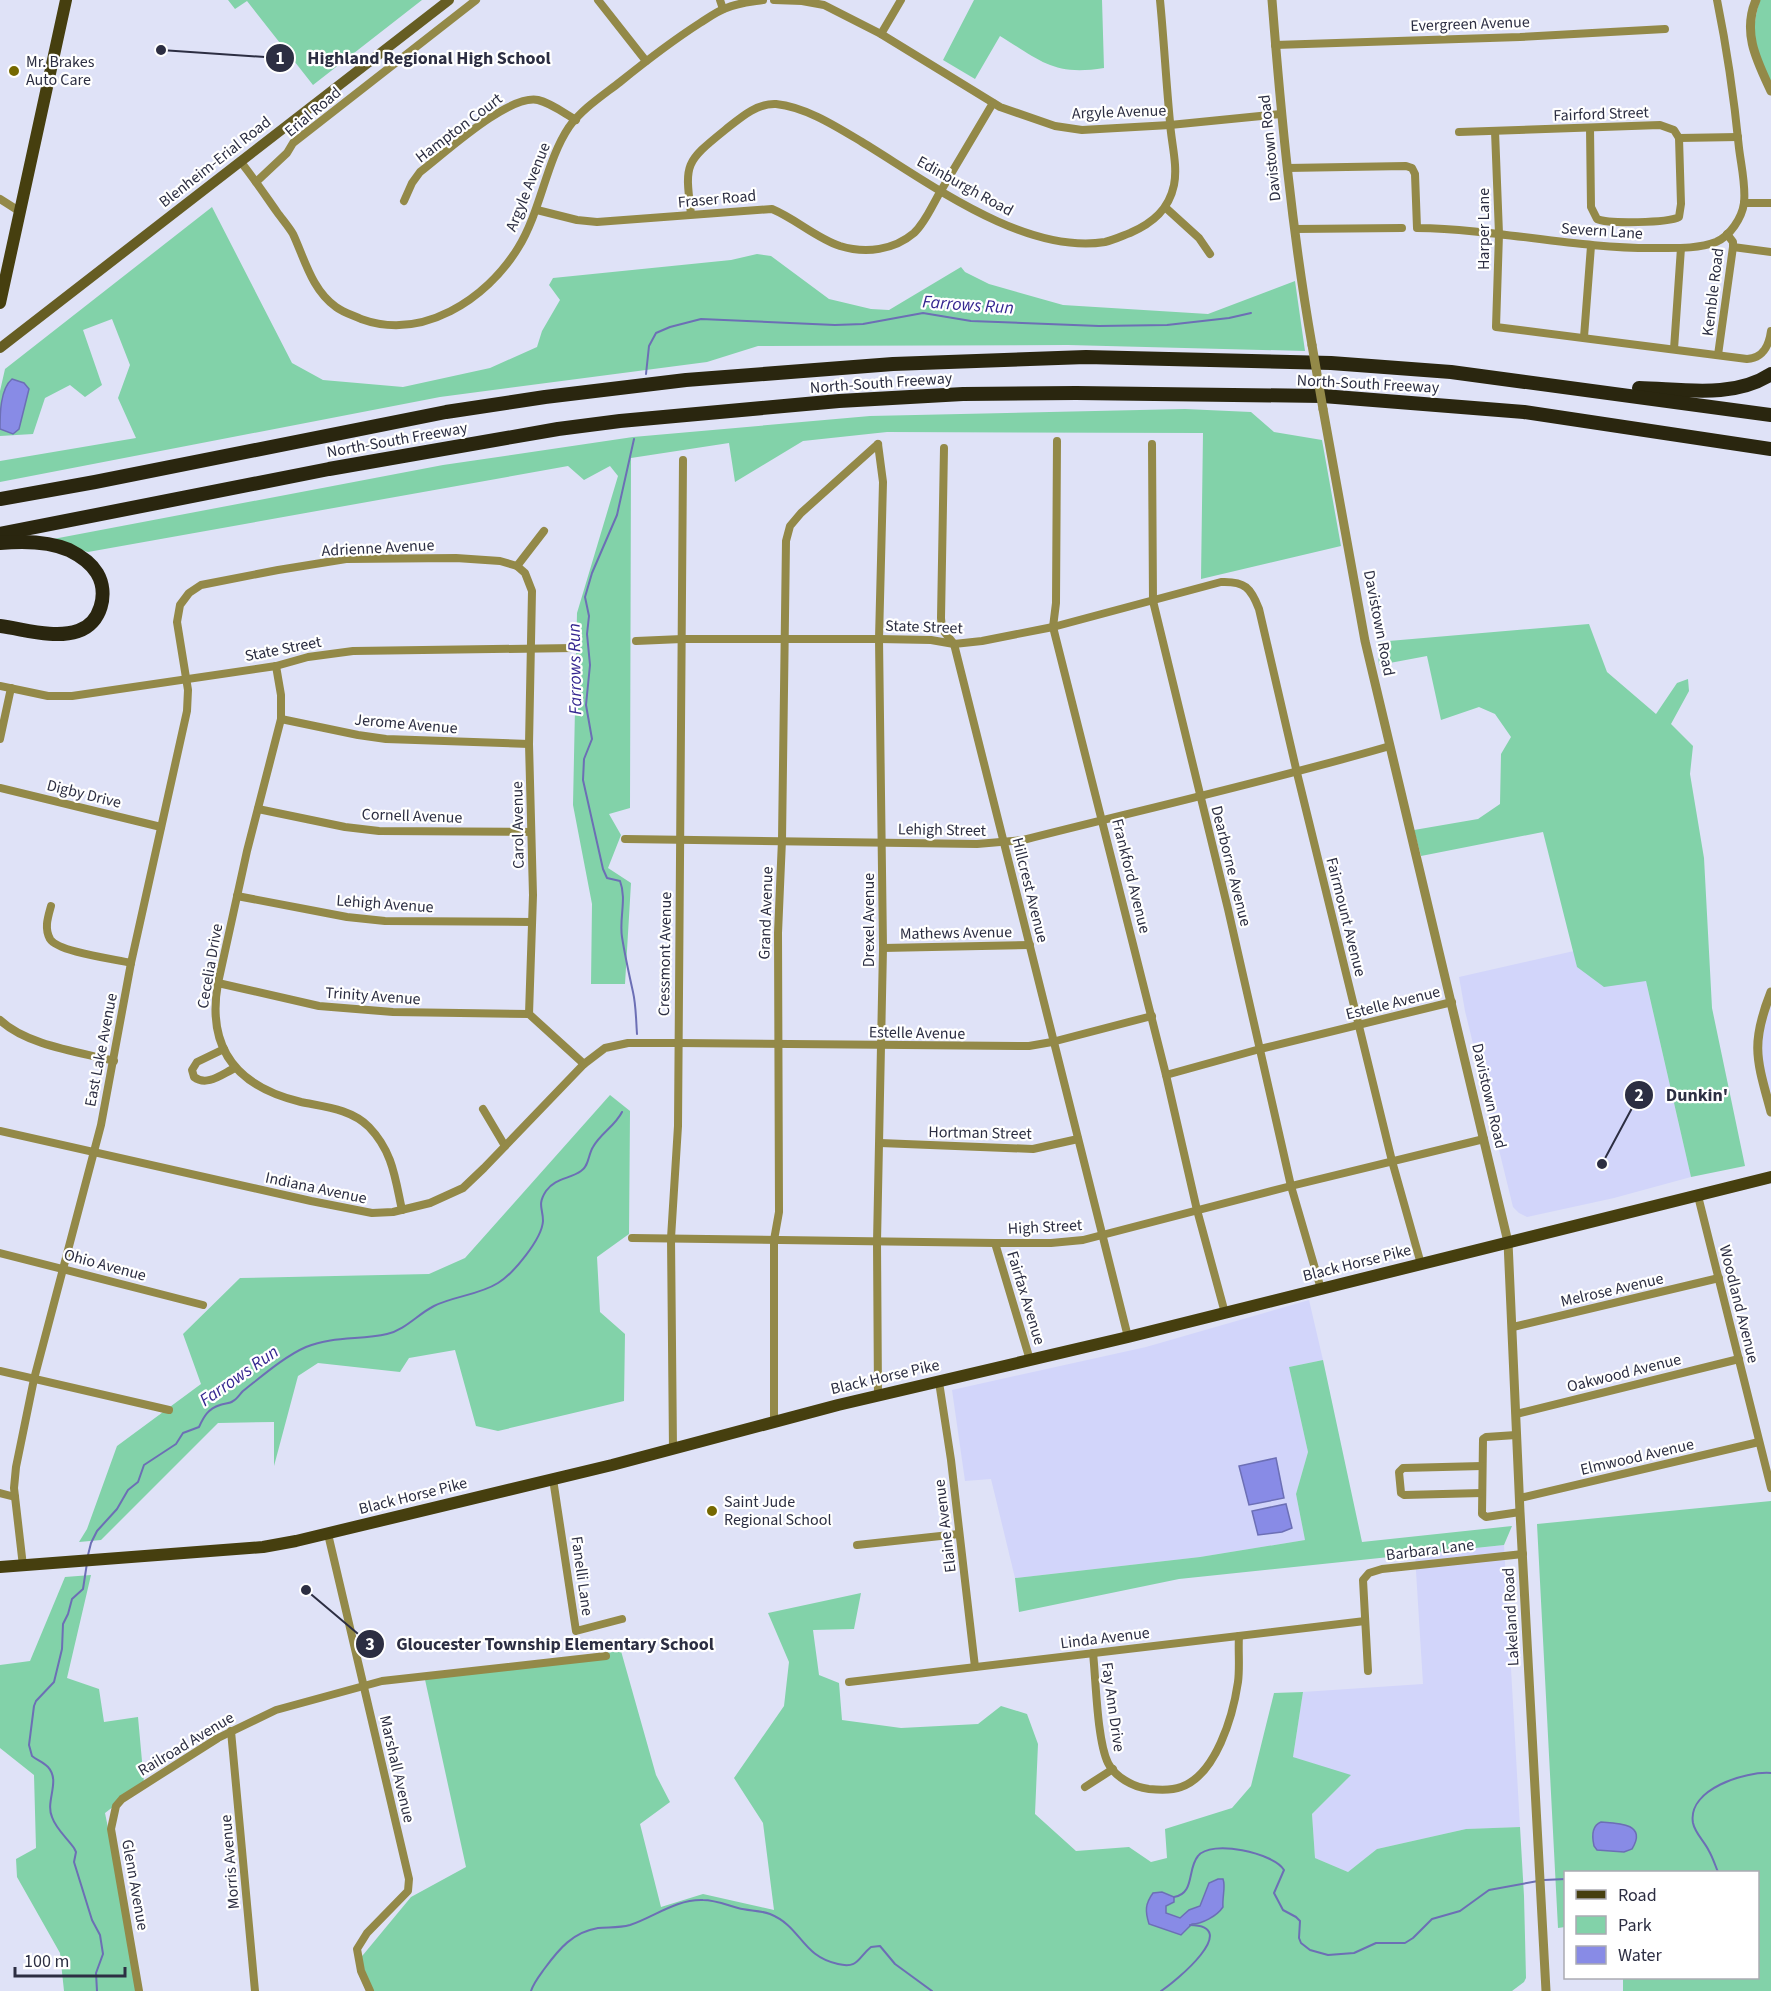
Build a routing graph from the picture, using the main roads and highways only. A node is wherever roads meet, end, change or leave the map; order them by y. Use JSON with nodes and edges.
{"nodes":[{"id":1,"x":66,"y":0,"type":"edge"},
{"id":2,"x":449,"y":0,"type":"edge"},
{"id":3,"x":0,"y":303,"type":"edge"},
{"id":4,"x":0,"y":348,"type":"edge"},
{"id":5,"x":1771,"y":374,"type":"edge"},
{"id":6,"x":1583,"y":388,"type":"junction"},
{"id":7,"x":1771,"y":415,"type":"edge"},
{"id":8,"x":1676,"y":434,"type":"junction"},
{"id":9,"x":1771,"y":449,"type":"edge"},
{"id":10,"x":1771,"y":459,"type":"edge"},
{"id":11,"x":0,"y":498,"type":"edge"},
{"id":12,"x":0,"y":534,"type":"edge"},
{"id":13,"x":0,"y":543,"type":"edge"},
{"id":14,"x":0,"y":626,"type":"edge"},
{"id":15,"x":1771,"y":1177,"type":"edge"},
{"id":16,"x":0,"y":1567,"type":"edge"}],
"edges":[{"from":1,"to":3,"type":"main road"},
{"from":2,"to":4,"type":"main road","name":"Blenheim-Erial Road"},
{"from":5,"to":6,"type":"highway"},
{"from":6,"to":7,"type":"highway","name":"North-South Freeway"},
{"from":6,"to":11,"type":"highway","name":"North-South Freeway"},
{"from":8,"to":9,"type":"highway","name":"North-South Freeway"},
{"from":8,"to":10,"type":"highway"},
{"from":8,"to":12,"type":"highway","name":"North-South Freeway"},
{"from":13,"to":14,"type":"highway"},
{"from":15,"to":16,"type":"main road","name":"Black Horse Pike"}]}
